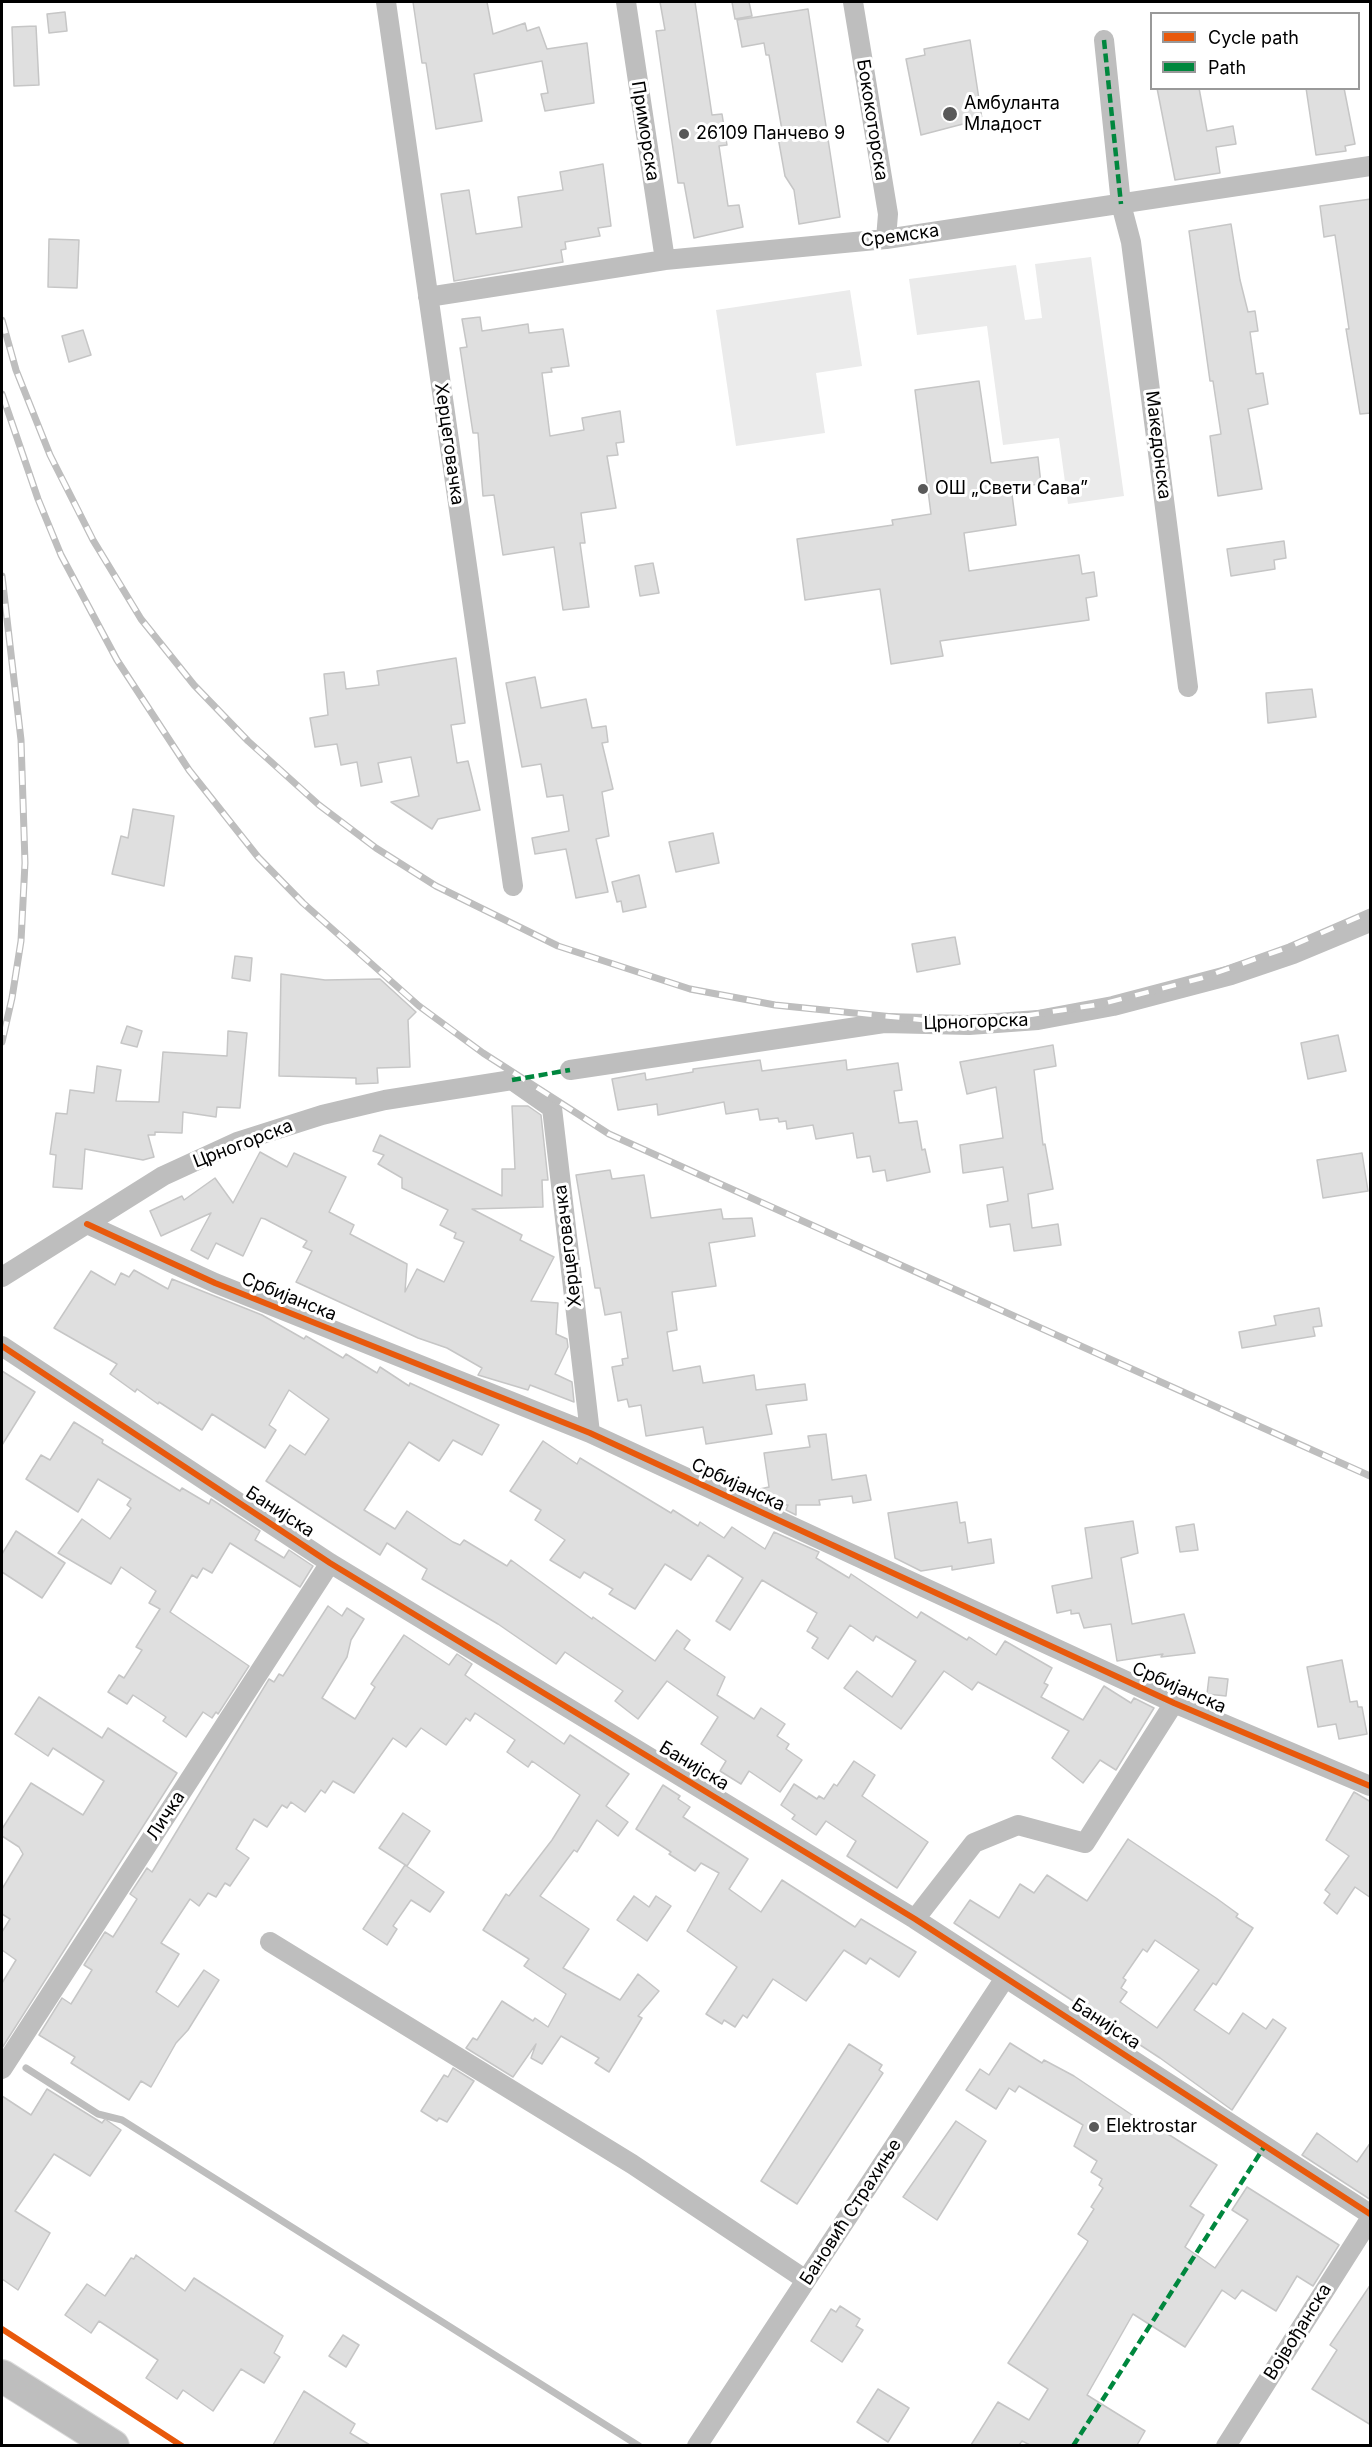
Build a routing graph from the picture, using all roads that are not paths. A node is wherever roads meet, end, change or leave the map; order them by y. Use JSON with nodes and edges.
{"nodes":[{"id":1,"x":386,"y":2,"type":"edge"},
{"id":2,"x":626,"y":2,"type":"edge"},
{"id":3,"x":853,"y":2,"type":"edge"},
{"id":4,"x":1104,"y":40,"type":"dead end"},
{"id":5,"x":1371,"y":166,"type":"edge"},
{"id":6,"x":1121,"y":204,"type":"junction"},
{"id":7,"x":886,"y":239,"type":"junction"},
{"id":8,"x":665,"y":260,"type":"junction"},
{"id":9,"x":428,"y":297,"type":"junction"},
{"id":10,"x":1188,"y":687,"type":"dead end"},
{"id":11,"x":513,"y":886,"type":"dead end"},
{"id":12,"x":1371,"y":922,"type":"edge"},
{"id":13,"x":570,"y":1070,"type":"dead end"},
{"id":14,"x":512,"y":1080,"type":"joint"},
{"id":15,"x":87,"y":1224,"type":"junction"},
{"id":16,"x":2,"y":1278,"type":"edge"},
{"id":17,"x":2,"y":1346,"type":"edge"},
{"id":18,"x":590,"y":1433,"type":"junction"},
{"id":19,"x":330,"y":1563,"type":"junction"},
{"id":20,"x":1174,"y":1703,"type":"junction"},
{"id":21,"x":1371,"y":1786,"type":"edge"},
{"id":22,"x":915,"y":1919,"type":"junction"},
{"id":23,"x":270,"y":1942,"type":"dead end"},
{"id":24,"x":1005,"y":1978,"type":"junction"},
{"id":25,"x":2,"y":2069,"type":"edge"},
{"id":26,"x":1371,"y":2214,"type":"edge"},
{"id":27,"x":1371,"y":2219,"type":"edge"},
{"id":28,"x":806,"y":2280,"type":"junction"},
{"id":29,"x":2,"y":2376,"type":"edge"},
{"id":30,"x":113,"y":2445,"type":"edge"},
{"id":31,"x":697,"y":2445,"type":"edge"},
{"id":32,"x":1226,"y":2445,"type":"edge"}],
"edges":[{"from":1,"to":9,"type":"street","name":"Херцеговачка"},
{"from":2,"to":8,"type":"street","name":"Приморска"},
{"from":3,"to":7,"type":"street","name":"Бококоторска"},
{"from":4,"to":6,"type":"street","name":"Македонска"},
{"from":5,"to":6,"type":"street","name":"Сремска"},
{"from":6,"to":7,"type":"street","name":"Сремска"},
{"from":6,"to":10,"type":"street","name":"Македонска"},
{"from":7,"to":8,"type":"street","name":"Сремска"},
{"from":8,"to":9,"type":"street","name":"Сремска"},
{"from":9,"to":11,"type":"street","name":"Херцеговачка"},
{"from":12,"to":13,"type":"street","name":"Црногорска"},
{"from":14,"to":15,"type":"street","name":"Црногорска"},
{"from":14,"to":18,"type":"street","name":"Херцеговачка"},
{"from":15,"to":16,"type":"street","name":"Црногорска"},
{"from":15,"to":18,"type":"street","name":"Србијанска"},
{"from":17,"to":19,"type":"street","name":"Банијска"},
{"from":18,"to":20,"type":"street","name":"Србијанска"},
{"from":19,"to":22,"type":"street","name":"Банијска"},
{"from":19,"to":25,"type":"street","name":"Личка"},
{"from":20,"to":21,"type":"street","name":"Србијанска"},
{"from":20,"to":22,"type":"street"},
{"from":22,"to":24,"type":"street","name":"Банијска"},
{"from":23,"to":28,"type":"street"},
{"from":24,"to":26,"type":"street","name":"Банијска"},
{"from":24,"to":28,"type":"street","name":"Бановић Страхиње"},
{"from":27,"to":32,"type":"street","name":"Војвођанска"},
{"from":28,"to":31,"type":"street","name":"Бановић Страхиње"},
{"from":29,"to":30,"type":"main road"}]}
